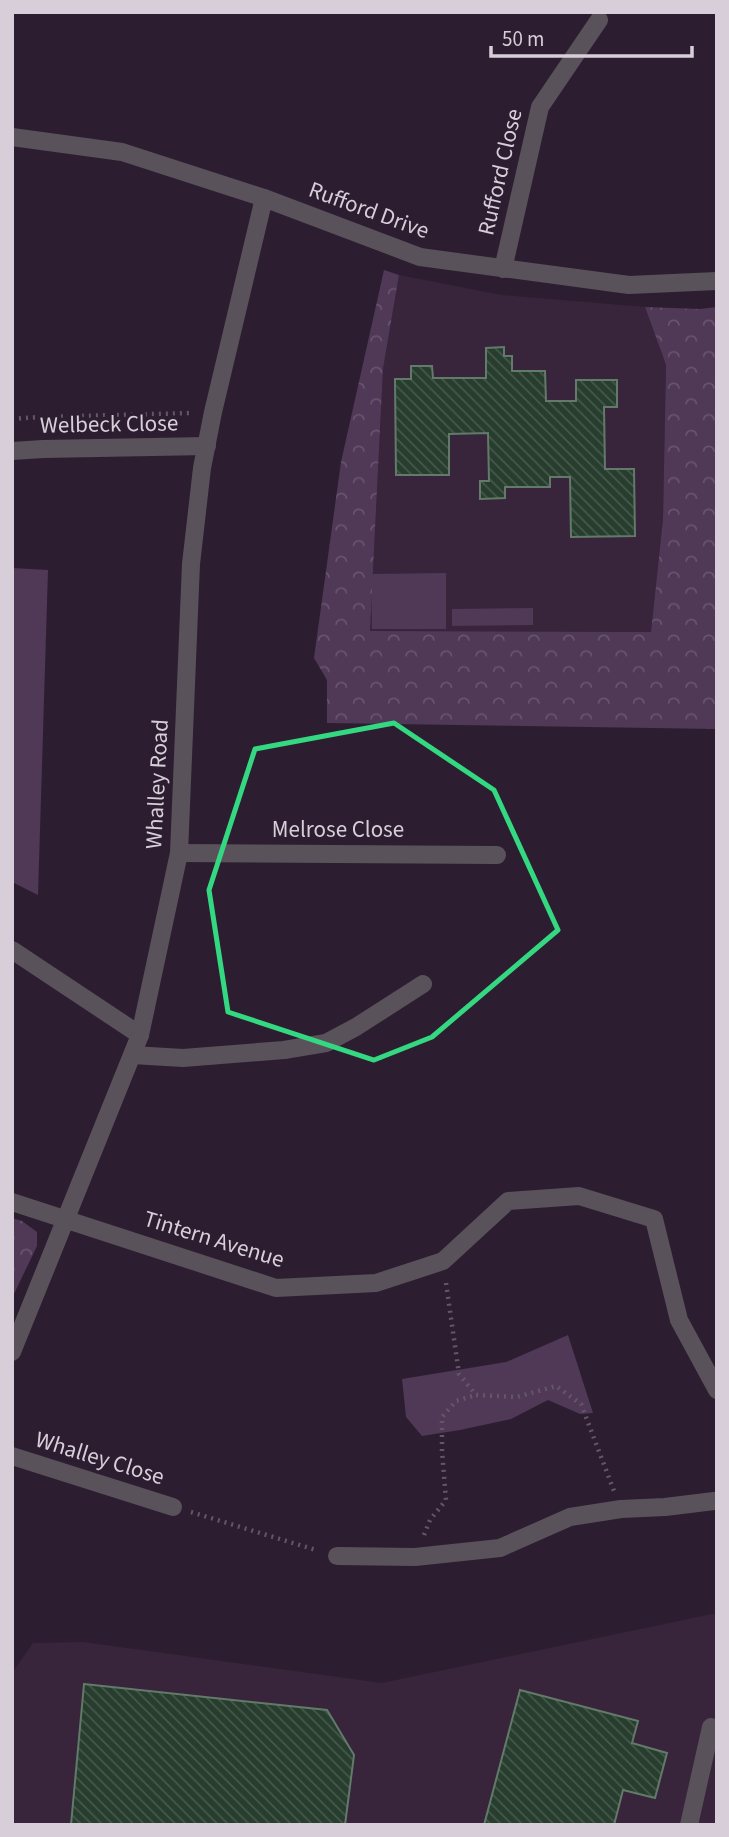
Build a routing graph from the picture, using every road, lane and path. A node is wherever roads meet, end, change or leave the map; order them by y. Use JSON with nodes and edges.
{"nodes":[{"id":1,"x":599,"y":20,"type":"dead end"},
{"id":2,"x":12,"y":137,"type":"edge"},
{"id":3,"x":264,"y":198,"type":"junction"},
{"id":4,"x":503,"y":269,"type":"junction"},
{"id":5,"x":717,"y":281,"type":"edge"},
{"id":6,"x":213,"y":412,"type":"junction"},
{"id":7,"x":12,"y":419,"type":"edge"},
{"id":8,"x":207,"y":446,"type":"junction"},
{"id":9,"x":12,"y":451,"type":"edge"},
{"id":10,"x":179,"y":853,"type":"junction"},
{"id":11,"x":497,"y":855,"type":"dead end"},
{"id":12,"x":12,"y":950,"type":"edge"},
{"id":13,"x":423,"y":984,"type":"dead end"},
{"id":14,"x":140,"y":1035,"type":"junction"},
{"id":15,"x":133,"y":1055,"type":"junction"},
{"id":16,"x":12,"y":1202,"type":"edge"},
{"id":17,"x":67,"y":1219,"type":"junction"},
{"id":18,"x":443,"y":1261,"type":"junction"},
{"id":19,"x":12,"y":1352,"type":"edge"},
{"id":20,"x":717,"y":1390,"type":"edge"},
{"id":21,"x":476,"y":1395,"type":"junction"},
{"id":22,"x":12,"y":1456,"type":"edge"},
{"id":23,"x":716,"y":1498,"type":"edge"},
{"id":24,"x":173,"y":1507,"type":"joint"},
{"id":25,"x":621,"y":1509,"type":"junction"},
{"id":26,"x":337,"y":1556,"type":"joint"},
{"id":27,"x":415,"y":1557,"type":"junction"},
{"id":28,"x":711,"y":1727,"type":"dead end"},
{"id":29,"x":688,"y":1825,"type":"edge"}],
"edges":[{"from":1,"to":4,"type":"street","name":"Rufford Close"},
{"from":2,"to":3,"type":"street","name":"Rufford Drive"},
{"from":3,"to":4,"type":"street","name":"Rufford Drive"},
{"from":3,"to":6,"type":"street","name":"Whalley Road"},
{"from":4,"to":5,"type":"street","name":"Rufford Drive"},
{"from":6,"to":7,"type":"path"},
{"from":6,"to":8,"type":"street","name":"Whalley Road"},
{"from":8,"to":9,"type":"street","name":"Welbeck Close"},
{"from":8,"to":10,"type":"street","name":"Whalley Road"},
{"from":10,"to":11,"type":"street","name":"Melrose Close"},
{"from":10,"to":14,"type":"street","name":"Whalley Road"},
{"from":12,"to":14,"type":"street"},
{"from":13,"to":15,"type":"street"},
{"from":14,"to":15,"type":"street","name":"Whalley Road"},
{"from":15,"to":17,"type":"street","name":"Whalley Road"},
{"from":16,"to":17,"type":"street","name":"Tintern Avenue"},
{"from":17,"to":18,"type":"street","name":"Tintern Avenue"},
{"from":17,"to":19,"type":"street","name":"Whalley Road"},
{"from":18,"to":20,"type":"street","name":"Tintern Avenue"},
{"from":18,"to":21,"type":"path"},
{"from":21,"to":25,"type":"path"},
{"from":21,"to":27,"type":"path"},
{"from":22,"to":24,"type":"street","name":"Whalley Close"},
{"from":23,"to":25,"type":"street"},
{"from":24,"to":26,"type":"path"},
{"from":25,"to":27,"type":"street"},
{"from":26,"to":27,"type":"street"},
{"from":28,"to":29,"type":"street"}]}
